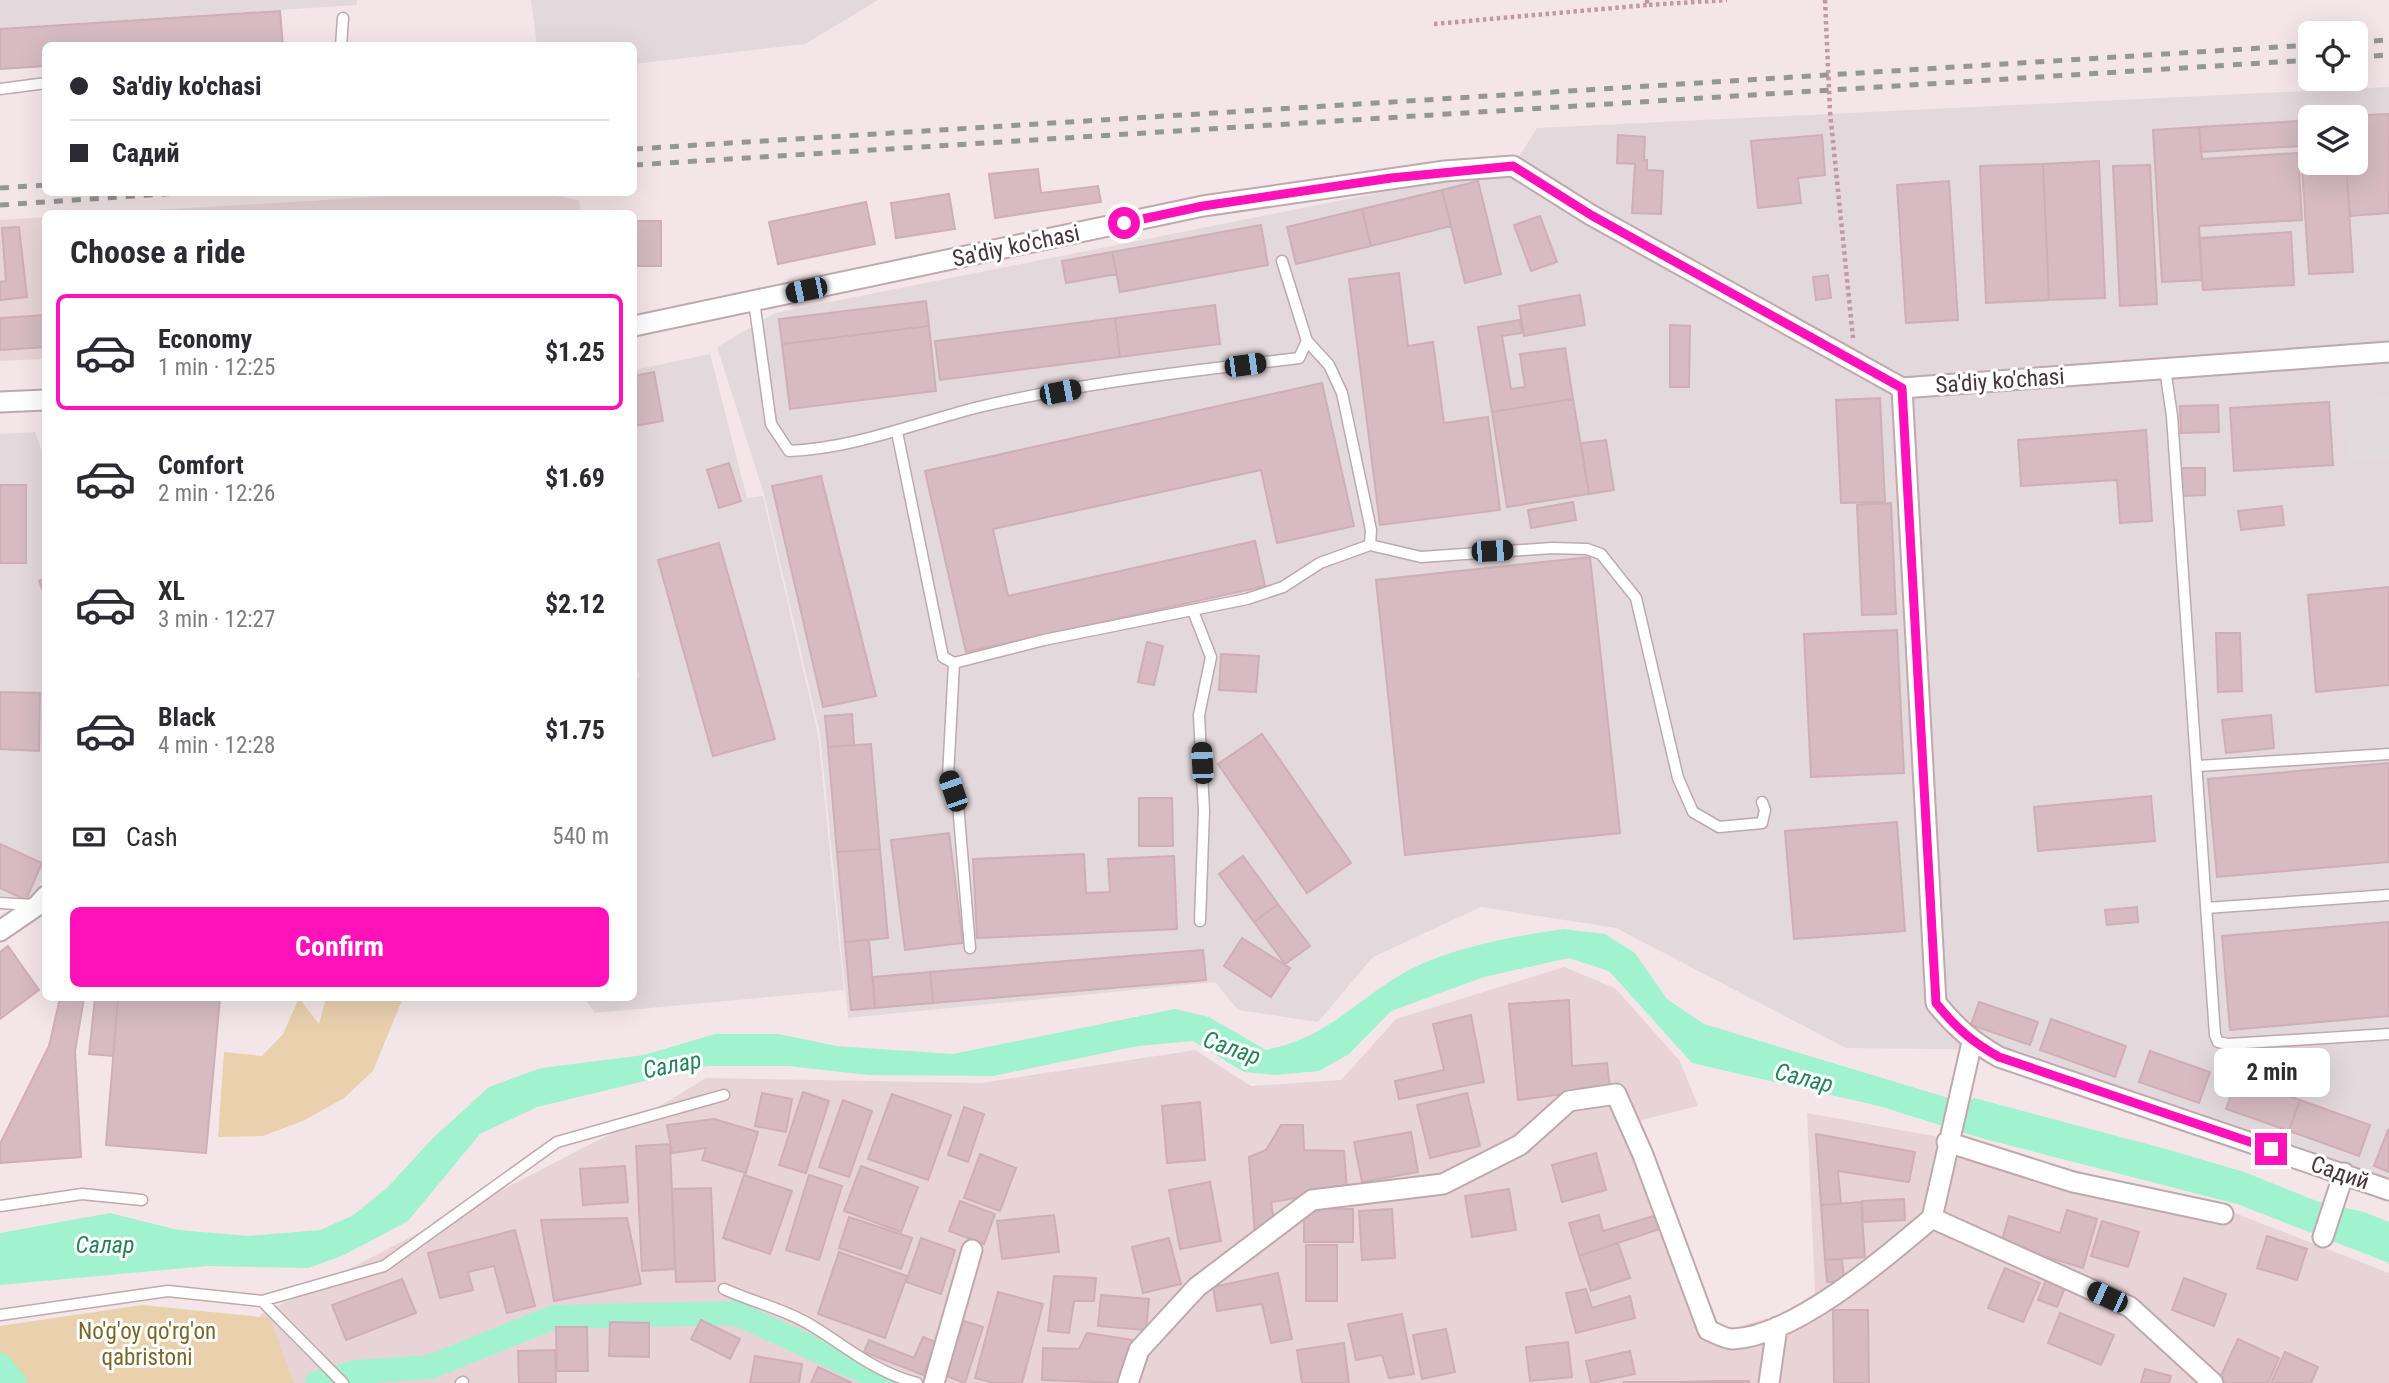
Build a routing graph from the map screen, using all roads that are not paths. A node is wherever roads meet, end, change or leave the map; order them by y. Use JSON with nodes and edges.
{"nodes":[{"id":1,"x":342,"y":18,"type":"dead end"},
{"id":2,"x":341,"y":42,"type":"edge"},
{"id":3,"x":42,"y":84,"type":"edge"},
{"id":4,"x":0,"y":89,"type":"edge"},
{"id":5,"x":1282,"y":261,"type":"dead end"},
{"id":6,"x":754,"y":301,"type":"junction"},
{"id":7,"x":637,"y":325,"type":"edge"},
{"id":8,"x":1307,"y":341,"type":"junction"},
{"id":9,"x":2389,"y":352,"type":"edge"},
{"id":10,"x":2165,"y":369,"type":"junction"},
{"id":11,"x":1902,"y":388,"type":"junction"},
{"id":12,"x":42,"y":400,"type":"edge"},
{"id":13,"x":0,"y":402,"type":"edge"},
{"id":14,"x":897,"y":432,"type":"junction"},
{"id":15,"x":1370,"y":545,"type":"junction"},
{"id":16,"x":1193,"y":611,"type":"junction"},
{"id":17,"x":954,"y":663,"type":"junction"},
{"id":18,"x":2389,"y":754,"type":"edge"},
{"id":19,"x":2198,"y":766,"type":"junction"},
{"id":20,"x":1762,"y":802,"type":"dead end"},
{"id":21,"x":2389,"y":895,"type":"edge"},
{"id":22,"x":42,"y":901,"type":"edge"},
{"id":23,"x":0,"y":903,"type":"edge"},
{"id":24,"x":2206,"y":908,"type":"junction"},
{"id":25,"x":1200,"y":921,"type":"dead end"},
{"id":26,"x":0,"y":930,"type":"edge"},
{"id":27,"x":970,"y":948,"type":"dead end"},
{"id":28,"x":2389,"y":1034,"type":"edge"},
{"id":29,"x":1972,"y":1042,"type":"junction"},
{"id":30,"x":724,"y":1095,"type":"dead end"},
{"id":31,"x":1948,"y":1139,"type":"junction"},
{"id":32,"x":2344,"y":1174,"type":"junction"},
{"id":33,"x":2389,"y":1190,"type":"edge"},
{"id":34,"x":142,"y":1200,"type":"dead end"},
{"id":35,"x":0,"y":1206,"type":"edge"},
{"id":36,"x":2223,"y":1214,"type":"dead end"},
{"id":37,"x":1932,"y":1218,"type":"junction"},
{"id":38,"x":2323,"y":1237,"type":"dead end"},
{"id":39,"x":972,"y":1250,"type":"dead end"},
{"id":40,"x":724,"y":1289,"type":"dead end"},
{"id":41,"x":262,"y":1301,"type":"junction"},
{"id":42,"x":0,"y":1315,"type":"edge"},
{"id":43,"x":1777,"y":1327,"type":"junction"},
{"id":44,"x":343,"y":1383,"type":"edge"},
{"id":45,"x":917,"y":1383,"type":"edge"},
{"id":46,"x":934,"y":1383,"type":"edge"},
{"id":47,"x":1128,"y":1383,"type":"edge"},
{"id":48,"x":1769,"y":1383,"type":"edge"},
{"id":49,"x":2213,"y":1383,"type":"edge"}],
"edges":[{"from":1,"to":2,"type":"lane"},
{"from":3,"to":4,"type":"lane"},
{"from":5,"to":8,"type":"lane"},
{"from":6,"to":7,"type":"street","name":"Sa'diy ko'chasi"},
{"from":6,"to":11,"type":"street","name":"Sa'diy ko'chasi"},
{"from":6,"to":14,"type":"lane"},
{"from":8,"to":14,"type":"lane"},
{"from":8,"to":15,"type":"lane"},
{"from":9,"to":10,"type":"street","name":"Sa'diy ko'chasi"},
{"from":10,"to":11,"type":"street","name":"Sa'diy ko'chasi"},
{"from":10,"to":19,"type":"lane"},
{"from":11,"to":29,"type":"street","name":"Садий"},
{"from":12,"to":13,"type":"street"},
{"from":14,"to":17,"type":"lane"},
{"from":15,"to":16,"type":"lane"},
{"from":15,"to":20,"type":"lane"},
{"from":16,"to":17,"type":"lane"},
{"from":16,"to":25,"type":"lane"},
{"from":17,"to":27,"type":"lane"},
{"from":18,"to":19,"type":"lane"},
{"from":19,"to":24,"type":"lane"},
{"from":21,"to":24,"type":"lane"},
{"from":22,"to":23,"type":"lane"},
{"from":22,"to":26,"type":"street"},
{"from":24,"to":28,"type":"lane"},
{"from":29,"to":31,"type":"street"},
{"from":29,"to":32,"type":"street","name":"Садий"},
{"from":30,"to":41,"type":"lane"},
{"from":31,"to":36,"type":"street"},
{"from":31,"to":37,"type":"street"},
{"from":32,"to":33,"type":"street","name":"Садий"},
{"from":32,"to":38,"type":"street"},
{"from":34,"to":35,"type":"lane"},
{"from":37,"to":43,"type":"street"},
{"from":37,"to":49,"type":"street"},
{"from":39,"to":46,"type":"street"},
{"from":40,"to":45,"type":"lane"},
{"from":41,"to":42,"type":"lane"},
{"from":41,"to":44,"type":"lane"},
{"from":43,"to":47,"type":"street"},
{"from":43,"to":48,"type":"street"}]}
